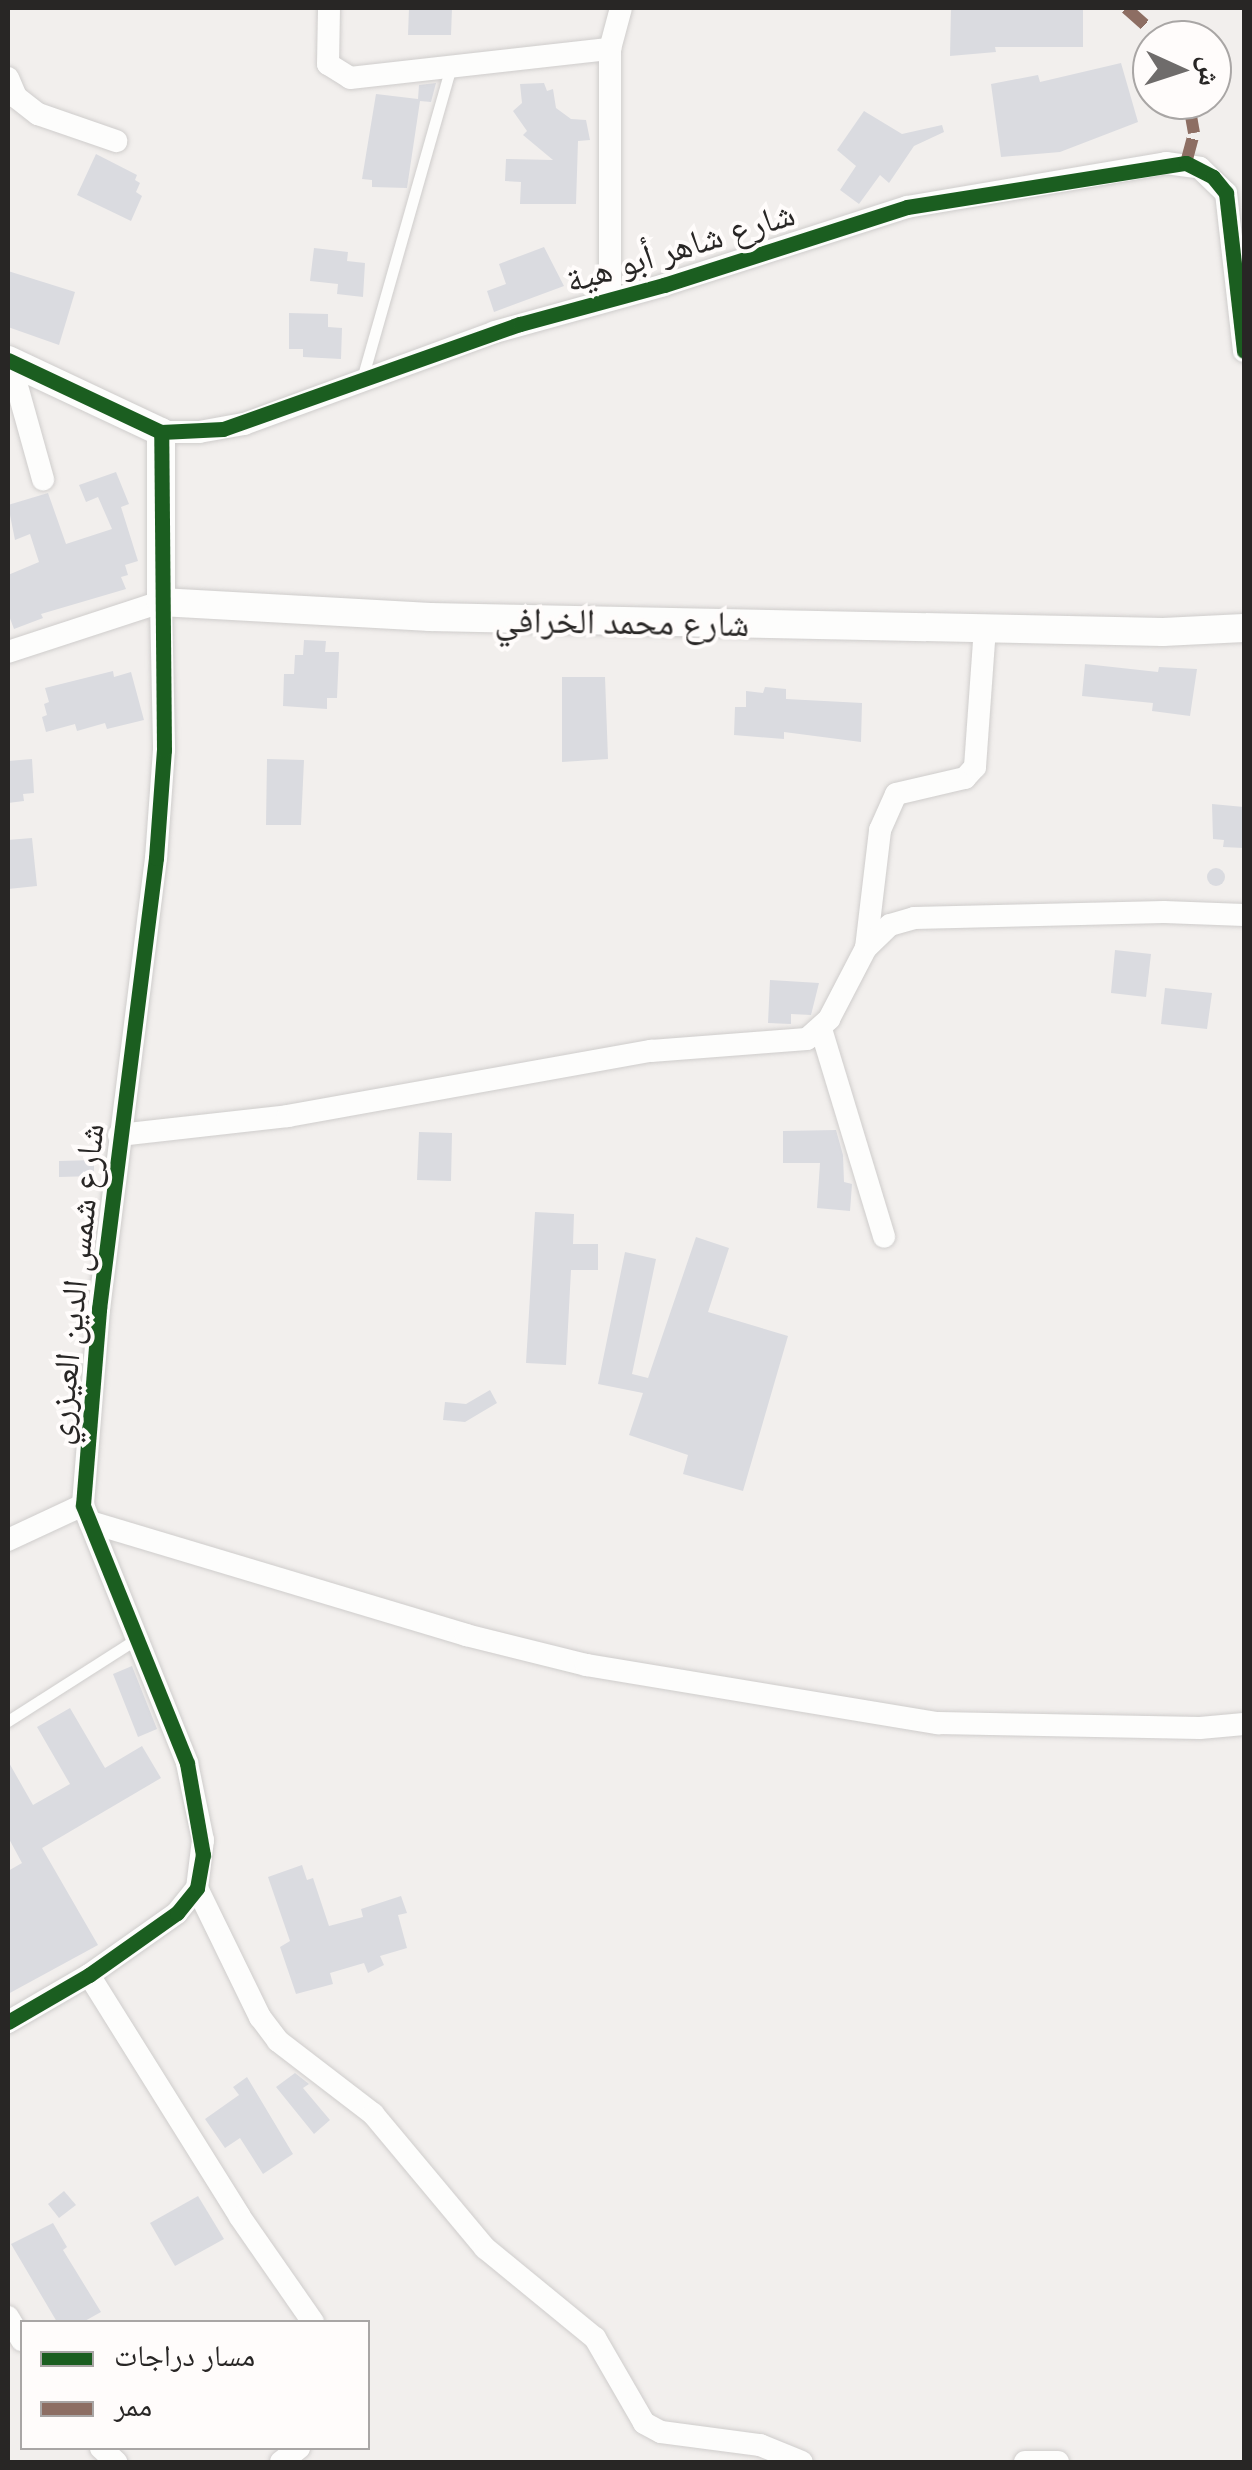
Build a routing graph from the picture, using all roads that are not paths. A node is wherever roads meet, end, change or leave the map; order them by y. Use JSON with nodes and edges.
{"nodes":[{"id":1,"x":329,"y":8,"type":"edge"},
{"id":2,"x":622,"y":8,"type":"edge"},
{"id":3,"x":610,"y":49,"type":"junction"},
{"id":4,"x":451,"y":67,"type":"junction"},
{"id":5,"x":8,"y":78,"type":"edge"},
{"id":6,"x":116,"y":141,"type":"dead end"},
{"id":7,"x":610,"y":297,"type":"junction"},
{"id":8,"x":1244,"y":352,"type":"edge"},
{"id":9,"x":9,"y":360,"type":"edge"},
{"id":10,"x":362,"y":378,"type":"junction"},
{"id":11,"x":161,"y":432,"type":"junction"},
{"id":12,"x":44,"y":478,"type":"dead end"},
{"id":13,"x":161,"y":602,"type":"junction"},
{"id":14,"x":1244,"y":628,"type":"edge"},
{"id":15,"x":985,"y":629,"type":"junction"},
{"id":16,"x":8,"y":652,"type":"edge"},
{"id":17,"x":1244,"y":916,"type":"edge"},
{"id":18,"x":866,"y":948,"type":"junction"},
{"id":19,"x":821,"y":1029,"type":"junction"},
{"id":20,"x":118,"y":1135,"type":"junction"},
{"id":21,"x":884,"y":1237,"type":"dead end"},
{"id":22,"x":87,"y":1513,"type":"junction"},
{"id":23,"x":8,"y":1540,"type":"edge"},
{"id":24,"x":138,"y":1638,"type":"junction"},
{"id":25,"x":8,"y":1722,"type":"edge"},
{"id":26,"x":1244,"y":1724,"type":"edge"},
{"id":27,"x":198,"y":1888,"type":"junction"},
{"id":28,"x":90,"y":1975,"type":"junction"},
{"id":29,"x":8,"y":2022,"type":"edge"},
{"id":30,"x":312,"y":2320,"type":"edge"},
{"id":31,"x":802,"y":2462,"type":"edge"},
{"id":32,"x":1026,"y":2462,"type":"edge"},
{"id":33,"x":1058,"y":2462,"type":"edge"}],
"edges":[{"from":1,"to":4,"type":"street"},
{"from":2,"to":3,"type":"street"},
{"from":3,"to":4,"type":"street"},
{"from":3,"to":7,"type":"street"},
{"from":4,"to":10,"type":"lane"},
{"from":5,"to":6,"type":"street"},
{"from":7,"to":8,"type":"street","name":"شارع شاهر أبو هية"},
{"from":7,"to":10,"type":"street","name":"شارع شاهر أبو هية"},
{"from":9,"to":11,"type":"street","name":"شارع شاهر أبو هية"},
{"from":9,"to":12,"type":"street"},
{"from":10,"to":11,"type":"street","name":"شارع شاهر أبو هية"},
{"from":11,"to":13,"type":"street","name":"شارع شمس الدين العيزري"},
{"from":13,"to":15,"type":"street","name":"شارع محمد الخرافي"},
{"from":13,"to":16,"type":"street","name":"شارع محمد الخرافي"},
{"from":13,"to":20,"type":"street","name":"شارع شمس الدين العيزري"},
{"from":14,"to":15,"type":"street","name":"شارع محمد الخرافي"},
{"from":15,"to":18,"type":"street"},
{"from":17,"to":18,"type":"street"},
{"from":18,"to":19,"type":"street"},
{"from":19,"to":20,"type":"street"},
{"from":19,"to":21,"type":"street"},
{"from":20,"to":22,"type":"street","name":"شارع شمس الدين العيزري"},
{"from":22,"to":23,"type":"street"},
{"from":22,"to":24,"type":"street","name":"شارع شمس الدين العيزري"},
{"from":22,"to":26,"type":"street"},
{"from":24,"to":25,"type":"lane"},
{"from":24,"to":27,"type":"street","name":"شارع شمس الدين العيزري"},
{"from":27,"to":28,"type":"street"},
{"from":27,"to":31,"type":"street"},
{"from":28,"to":29,"type":"street"},
{"from":28,"to":30,"type":"street"},
{"from":32,"to":33,"type":"street"}]}
